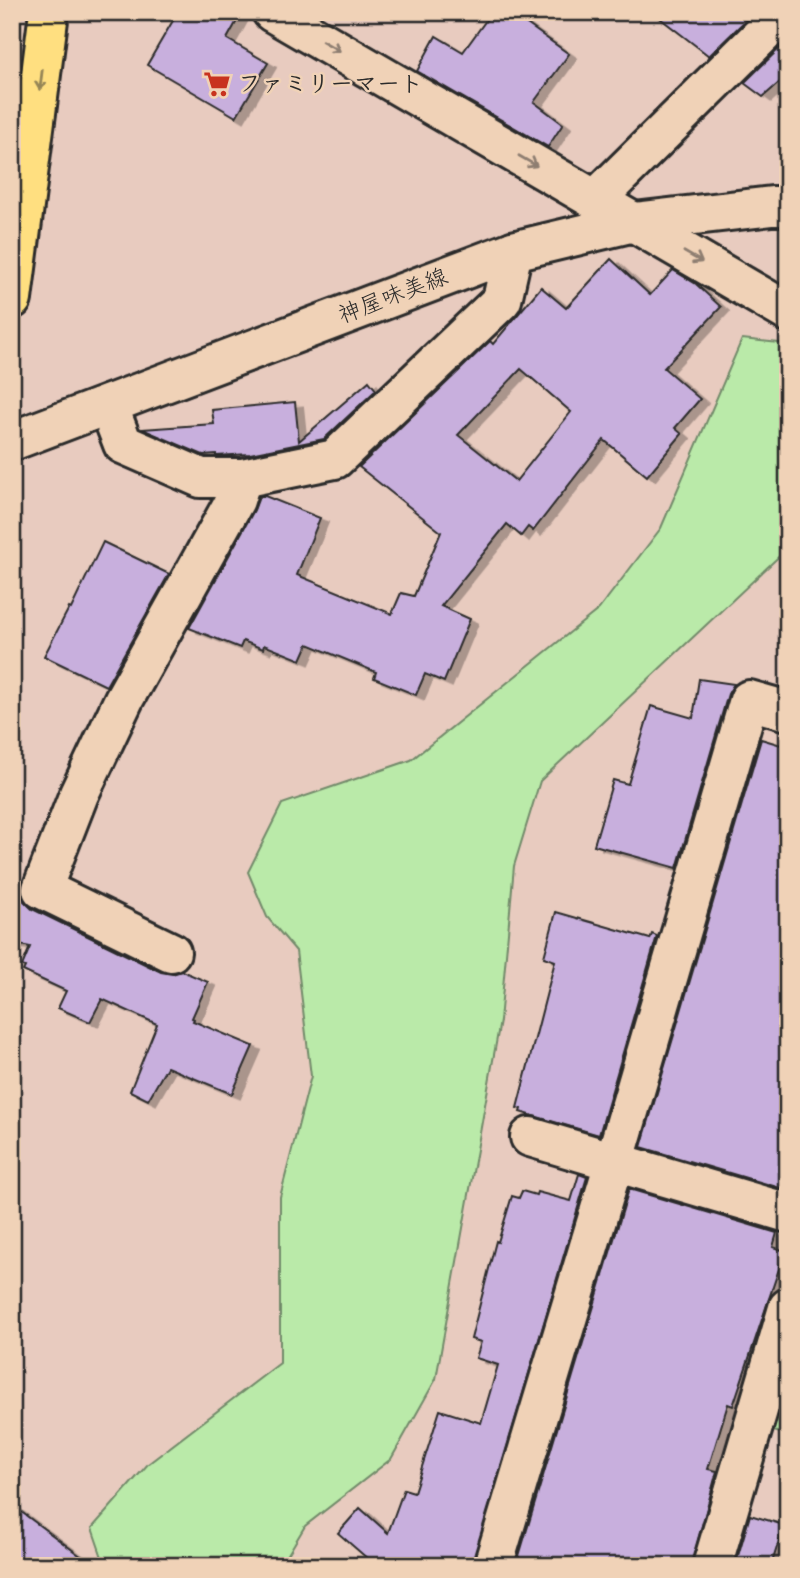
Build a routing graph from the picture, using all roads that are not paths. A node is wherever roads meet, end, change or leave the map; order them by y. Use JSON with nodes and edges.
{"nodes":[{"id":1,"x":49,"y":12,"type":"edge"},
{"id":2,"x":272,"y":12,"type":"edge"},
{"id":3,"x":785,"y":12,"type":"edge"},
{"id":4,"x":596,"y":200,"type":"junction"},
{"id":5,"x":788,"y":206,"type":"edge"},
{"id":6,"x":634,"y":222,"type":"junction"},
{"id":7,"x":513,"y":251,"type":"junction"},
{"id":8,"x":12,"y":299,"type":"edge"},
{"id":9,"x":788,"y":312,"type":"edge"},
{"id":10,"x":108,"y":405,"type":"junction"},
{"id":11,"x":12,"y":441,"type":"edge"},
{"id":12,"x":242,"y":478,"type":"junction"},
{"id":13,"x":788,"y":710,"type":"edge"},
{"id":14,"x":172,"y":952,"type":"dead end"},
{"id":15,"x":530,"y":1137,"type":"dead end"},
{"id":16,"x":614,"y":1163,"type":"junction"},
{"id":17,"x":788,"y":1213,"type":"edge"},
{"id":18,"x":788,"y":1308,"type":"edge"},
{"id":19,"x":493,"y":1566,"type":"edge"},
{"id":20,"x":712,"y":1566,"type":"edge"}],
"edges":[{"from":1,"to":8,"type":"highway","one_way":true},
{"from":2,"to":4,"type":"street","one_way":true},
{"from":3,"to":4,"type":"street"},
{"from":4,"to":6,"type":"street"},
{"from":5,"to":6,"type":"street","name":"神屋味美線"},
{"from":6,"to":7,"type":"street","name":"神屋味美線"},
{"from":6,"to":9,"type":"street","one_way":true},
{"from":7,"to":10,"type":"street","name":"神屋味美線"},
{"from":7,"to":12,"type":"street"},
{"from":10,"to":11,"type":"street","name":"神屋味美線"},
{"from":10,"to":12,"type":"street"},
{"from":12,"to":14,"type":"street"},
{"from":13,"to":16,"type":"street"},
{"from":15,"to":16,"type":"street"},
{"from":16,"to":17,"type":"street"},
{"from":16,"to":19,"type":"street"},
{"from":18,"to":20,"type":"street"}]}
